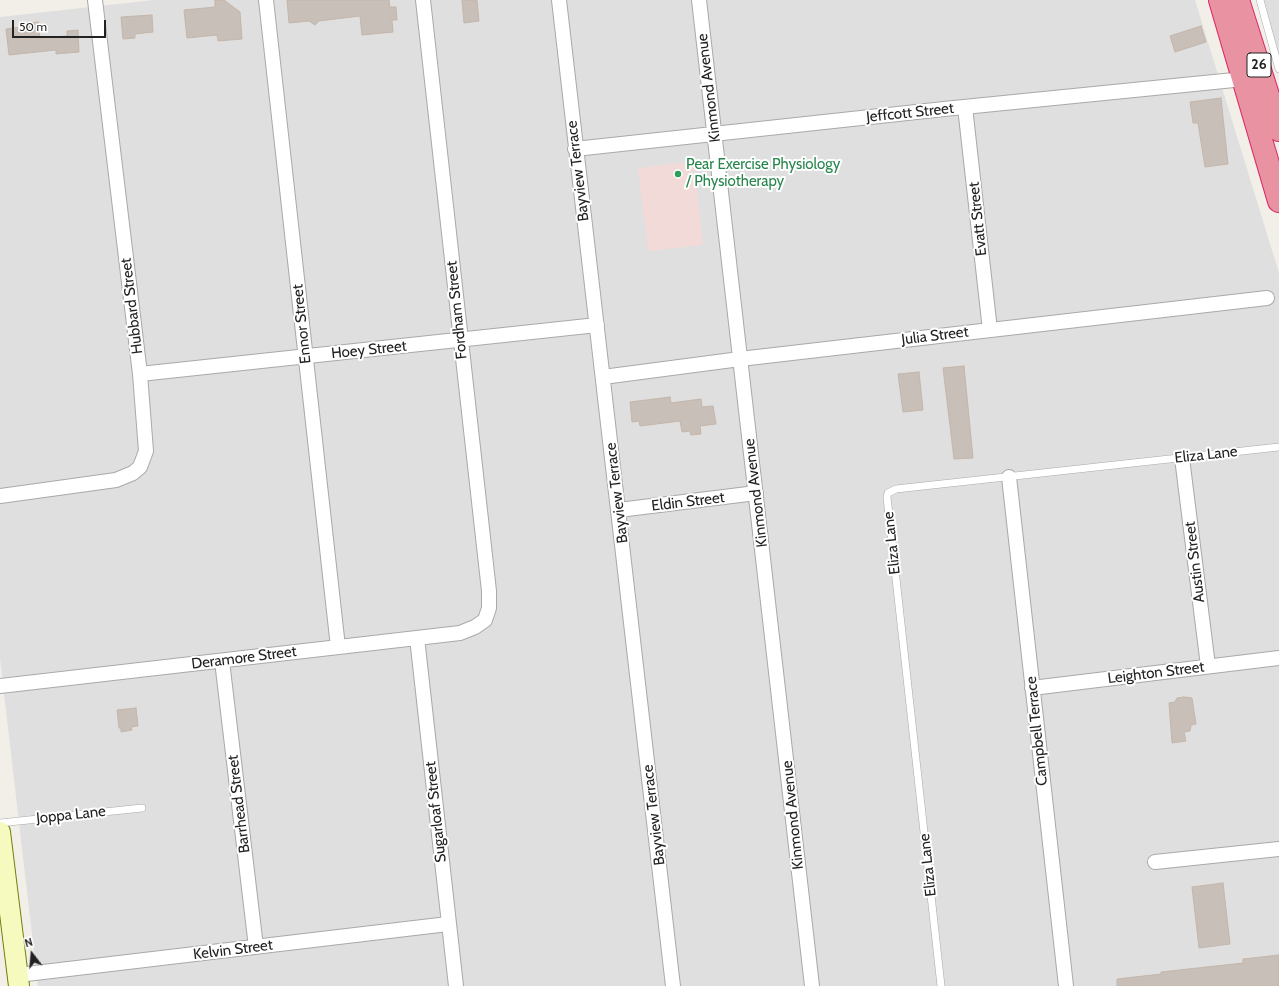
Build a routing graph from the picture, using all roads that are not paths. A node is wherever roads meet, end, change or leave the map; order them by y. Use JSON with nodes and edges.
{"nodes":[{"id":1,"x":95,"y":0,"type":"edge"},
{"id":2,"x":266,"y":0,"type":"edge"},
{"id":3,"x":423,"y":0,"type":"edge"},
{"id":4,"x":559,"y":0,"type":"edge"},
{"id":5,"x":699,"y":0,"type":"edge"},
{"id":6,"x":1220,"y":0,"type":"edge"},
{"id":7,"x":1238,"y":0,"type":"edge"},
{"id":8,"x":1260,"y":0,"type":"edge"},
{"id":9,"x":1279,"y":69,"type":"edge"},
{"id":10,"x":1244,"y":79,"type":"junction"},
{"id":11,"x":965,"y":107,"type":"junction"},
{"id":12,"x":1279,"y":130,"type":"edge"},
{"id":13,"x":714,"y":134,"type":"junction"},
{"id":14,"x":576,"y":150,"type":"junction"},
{"id":15,"x":1279,"y":201,"type":"edge"},
{"id":16,"x":1267,"y":298,"type":"dead end"},
{"id":17,"x":597,"y":325,"type":"junction"},
{"id":18,"x":990,"y":330,"type":"junction"},
{"id":19,"x":460,"y":340,"type":"junction"},
{"id":20,"x":306,"y":357,"type":"junction"},
{"id":21,"x":740,"y":359,"type":"junction"},
{"id":22,"x":140,"y":374,"type":"junction"},
{"id":23,"x":603,"y":377,"type":"junction"},
{"id":24,"x":1279,"y":447,"type":"edge"},
{"id":25,"x":1182,"y":458,"type":"junction"},
{"id":26,"x":1009,"y":477,"type":"junction"},
{"id":27,"x":756,"y":493,"type":"junction"},
{"id":28,"x":0,"y":496,"type":"edge"},
{"id":29,"x":619,"y":510,"type":"junction"},
{"id":30,"x":485,"y":620,"type":"joint"},
{"id":31,"x":416,"y":638,"type":"junction"},
{"id":32,"x":338,"y":647,"type":"junction"},
{"id":33,"x":1279,"y":658,"type":"edge"},
{"id":34,"x":222,"y":661,"type":"junction"},
{"id":35,"x":1208,"y":666,"type":"junction"},
{"id":36,"x":0,"y":686,"type":"edge"},
{"id":37,"x":1032,"y":688,"type":"junction"},
{"id":38,"x":142,"y":808,"type":"dead end"},
{"id":39,"x":0,"y":823,"type":"edge"},
{"id":40,"x":0,"y":832,"type":"edge"},
{"id":41,"x":1279,"y":849,"type":"edge"},
{"id":42,"x":1155,"y":862,"type":"dead end"},
{"id":43,"x":5,"y":923,"type":"edge"},
{"id":44,"x":448,"y":924,"type":"junction"},
{"id":45,"x":256,"y":947,"type":"junction"},
{"id":46,"x":18,"y":980,"type":"edge"},
{"id":47,"x":456,"y":986,"type":"edge"},
{"id":48,"x":673,"y":986,"type":"edge"},
{"id":49,"x":812,"y":986,"type":"edge"},
{"id":50,"x":941,"y":986,"type":"edge"},
{"id":51,"x":1066,"y":986,"type":"edge"}],
"edges":[{"from":1,"to":22,"type":"street","name":"Hubbard Street"},
{"from":2,"to":20,"type":"street","name":"Ennor Street"},
{"from":3,"to":19,"type":"street","name":"Fordham Street"},
{"from":4,"to":14,"type":"street","name":"Bayview Terrace"},
{"from":5,"to":13,"type":"street","name":"Kinmond Avenue"},
{"from":6,"to":10,"type":"highway","number":"26"},
{"from":7,"to":12,"type":"highway","number":"26"},
{"from":8,"to":9,"type":"lane"},
{"from":10,"to":11,"type":"street","name":"Jeffcott Street"},
{"from":10,"to":15,"type":"highway","number":"26"},
{"from":11,"to":13,"type":"street","name":"Jeffcott Street"},
{"from":11,"to":18,"type":"street","name":"Evatt Street"},
{"from":13,"to":14,"type":"street","name":"Jeffcott Street"},
{"from":13,"to":21,"type":"street","name":"Kinmond Avenue"},
{"from":14,"to":17,"type":"street","name":"Bayview Terrace"},
{"from":16,"to":18,"type":"street","name":"Julia Street"},
{"from":17,"to":19,"type":"street","name":"Hoey Street"},
{"from":17,"to":23,"type":"street","name":"Bayview Terrace"},
{"from":18,"to":21,"type":"street","name":"Julia Street"},
{"from":19,"to":20,"type":"street","name":"Hoey Street"},
{"from":19,"to":30,"type":"street","name":"Fordham Street"},
{"from":20,"to":22,"type":"street","name":"Hoey Street"},
{"from":20,"to":32,"type":"street","name":"Ennor Street"},
{"from":21,"to":23,"type":"street","name":"Julia Street"},
{"from":21,"to":27,"type":"street","name":"Kinmond Avenue"},
{"from":22,"to":28,"type":"street","name":"Hubbard Street"},
{"from":23,"to":29,"type":"street","name":"Bayview Terrace"},
{"from":24,"to":25,"type":"lane","name":"Eliza Lane"},
{"from":25,"to":26,"type":"lane","name":"Eliza Lane"},
{"from":25,"to":35,"type":"street","name":"Austin Street"},
{"from":26,"to":37,"type":"street","name":"Campbell Terrace"},
{"from":26,"to":50,"type":"lane","name":"Eliza Lane"},
{"from":27,"to":29,"type":"street","name":"Eldin Street"},
{"from":27,"to":49,"type":"street","name":"Kinmond Avenue"},
{"from":29,"to":48,"type":"street","name":"Bayview Terrace"},
{"from":30,"to":31,"type":"street","name":"Deramore Street"},
{"from":31,"to":32,"type":"street","name":"Deramore Street"},
{"from":31,"to":44,"type":"street","name":"Sugarloaf Street"},
{"from":32,"to":34,"type":"street","name":"Deramore Street"},
{"from":33,"to":35,"type":"street","name":"Leighton Street"},
{"from":34,"to":36,"type":"street","name":"Deramore Street"},
{"from":34,"to":45,"type":"street","name":"Barrhead Street"},
{"from":35,"to":37,"type":"street","name":"Leighton Street"},
{"from":37,"to":51,"type":"street","name":"Campbell Terrace"},
{"from":38,"to":39,"type":"lane","name":"Joppa Lane"},
{"from":40,"to":43,"type":"street"},
{"from":41,"to":42,"type":"street"},
{"from":43,"to":46,"type":"street"},
{"from":44,"to":45,"type":"street","name":"Kelvin Street"},
{"from":44,"to":47,"type":"street","name":"Sugarloaf Street"},
{"from":45,"to":46,"type":"street","name":"Kelvin Street"}]}
